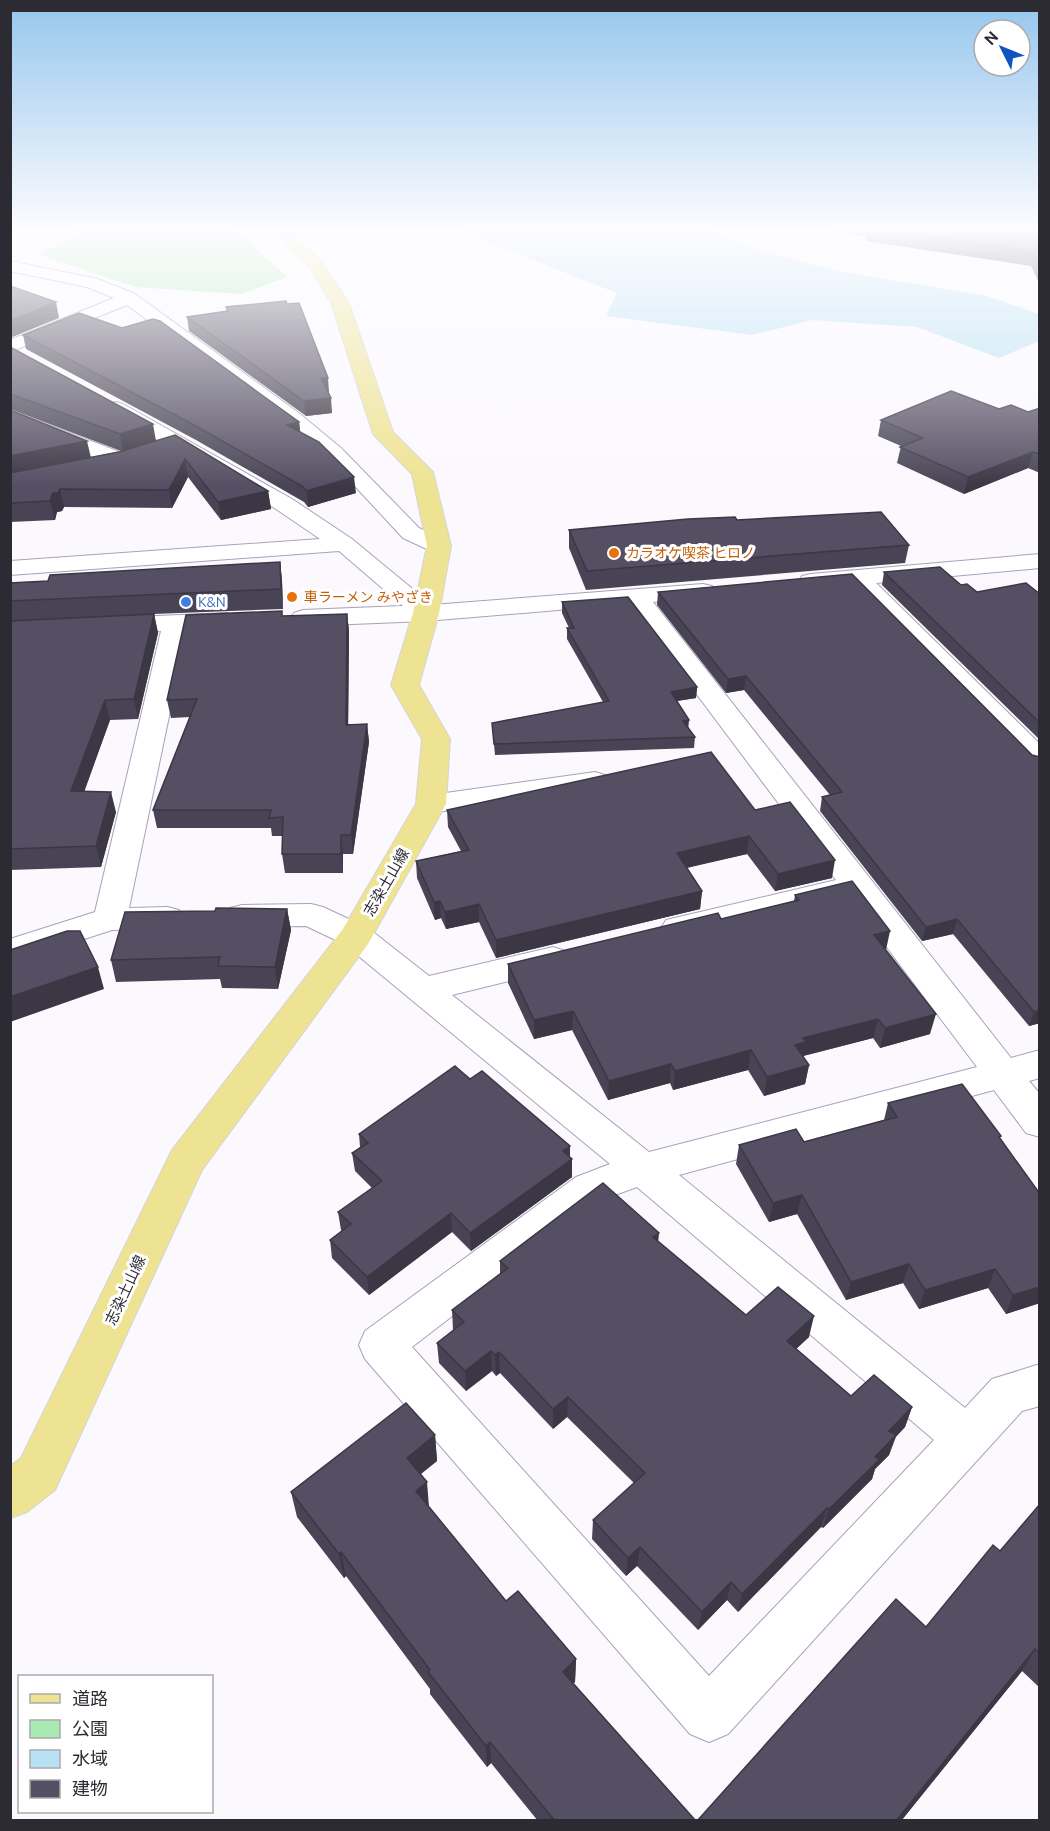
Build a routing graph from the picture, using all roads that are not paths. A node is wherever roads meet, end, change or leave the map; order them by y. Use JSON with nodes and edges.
{"nodes":[{"id":1,"x":90,"y":316,"type":"edge"},
{"id":2,"x":154,"y":316,"type":"edge"},
{"id":3,"x":344,"y":316,"type":"edge"},
{"id":4,"x":16,"y":352,"type":"edge"},
{"id":5,"x":97,"y":398,"type":"edge"},
{"id":6,"x":10,"y":416,"type":"edge"},
{"id":7,"x":180,"y":443,"type":"junction"},
{"id":8,"x":138,"y":456,"type":"junction"},
{"id":9,"x":88,"y":468,"type":"edge"},
{"id":10,"x":344,"y":544,"type":"junction"},
{"id":11,"x":439,"y":546,"type":"junction"},
{"id":12,"x":1040,"y":561,"type":"edge"},
{"id":13,"x":10,"y":568,"type":"edge"},
{"id":14,"x":857,"y":577,"type":"junction"},
{"id":15,"x":787,"y":583,"type":"edge"},
{"id":16,"x":729,"y":589,"type":"edge"},
{"id":17,"x":636,"y":597,"type":"junction"},
{"id":18,"x":426,"y":613,"type":"junction"},
{"id":19,"x":283,"y":619,"type":"edge"},
{"id":20,"x":247,"y":621,"type":"edge"},
{"id":21,"x":176,"y":623,"type":"junction"},
{"id":22,"x":93,"y":627,"type":"edge"},
{"id":23,"x":1040,"y":761,"type":"edge"},
{"id":24,"x":623,"y":777,"type":"edge"},
{"id":25,"x":431,"y":804,"type":"junction"},
{"id":26,"x":857,"y":885,"type":"junction"},
{"id":27,"x":111,"y":919,"type":"junction"},
{"id":28,"x":652,"y":935,"type":"edge"},
{"id":29,"x":356,"y":936,"type":"junction"},
{"id":30,"x":10,"y":951,"type":"edge"},
{"id":31,"x":583,"y":952,"type":"edge"},
{"id":32,"x":423,"y":990,"type":"junction"},
{"id":33,"x":1040,"y":1064,"type":"edge"},
{"id":34,"x":1001,"y":1074,"type":"junction"},
{"id":35,"x":1040,"y":1122,"type":"edge"},
{"id":36,"x":643,"y":1169,"type":"junction"},
{"id":37,"x":1040,"y":1385,"type":"edge"},
{"id":38,"x":967,"y":1438,"type":"junction"},
{"id":39,"x":10,"y":1495,"type":"edge"}],
"edges":[{"from":1,"to":4,"type":"street"},
{"from":2,"to":11,"type":"street"},
{"from":3,"to":11,"type":"main road","name":"志染土山線"},
{"from":5,"to":7,"type":"street"},
{"from":6,"to":8,"type":"street"},
{"from":7,"to":8,"type":"street"},
{"from":7,"to":10,"type":"street"},
{"from":8,"to":9,"type":"street"},
{"from":10,"to":13,"type":"street"},
{"from":10,"to":18,"type":"street"},
{"from":11,"to":18,"type":"main road","name":"志染土山線"},
{"from":12,"to":14,"type":"street"},
{"from":14,"to":15,"type":"street"},
{"from":14,"to":23,"type":"street"},
{"from":16,"to":17,"type":"street"},
{"from":17,"to":18,"type":"street"},
{"from":17,"to":26,"type":"street"},
{"from":18,"to":19,"type":"street"},
{"from":18,"to":25,"type":"main road","name":"志染土山線"},
{"from":20,"to":21,"type":"street"},
{"from":21,"to":22,"type":"street"},
{"from":21,"to":27,"type":"street"},
{"from":24,"to":25,"type":"street"},
{"from":25,"to":29,"type":"main road","name":"志染土山線"},
{"from":26,"to":28,"type":"street"},
{"from":26,"to":34,"type":"street"},
{"from":27,"to":29,"type":"street"},
{"from":27,"to":30,"type":"street"},
{"from":29,"to":32,"type":"street"},
{"from":29,"to":39,"type":"main road","name":"志染土山線"},
{"from":31,"to":32,"type":"street"},
{"from":32,"to":36,"type":"street"},
{"from":33,"to":34,"type":"street"},
{"from":34,"to":35,"type":"street"},
{"from":34,"to":36,"type":"street"},
{"from":36,"to":38,"type":"street"},
{"from":36,"to":38,"type":"street"},
{"from":37,"to":38,"type":"street"}]}
